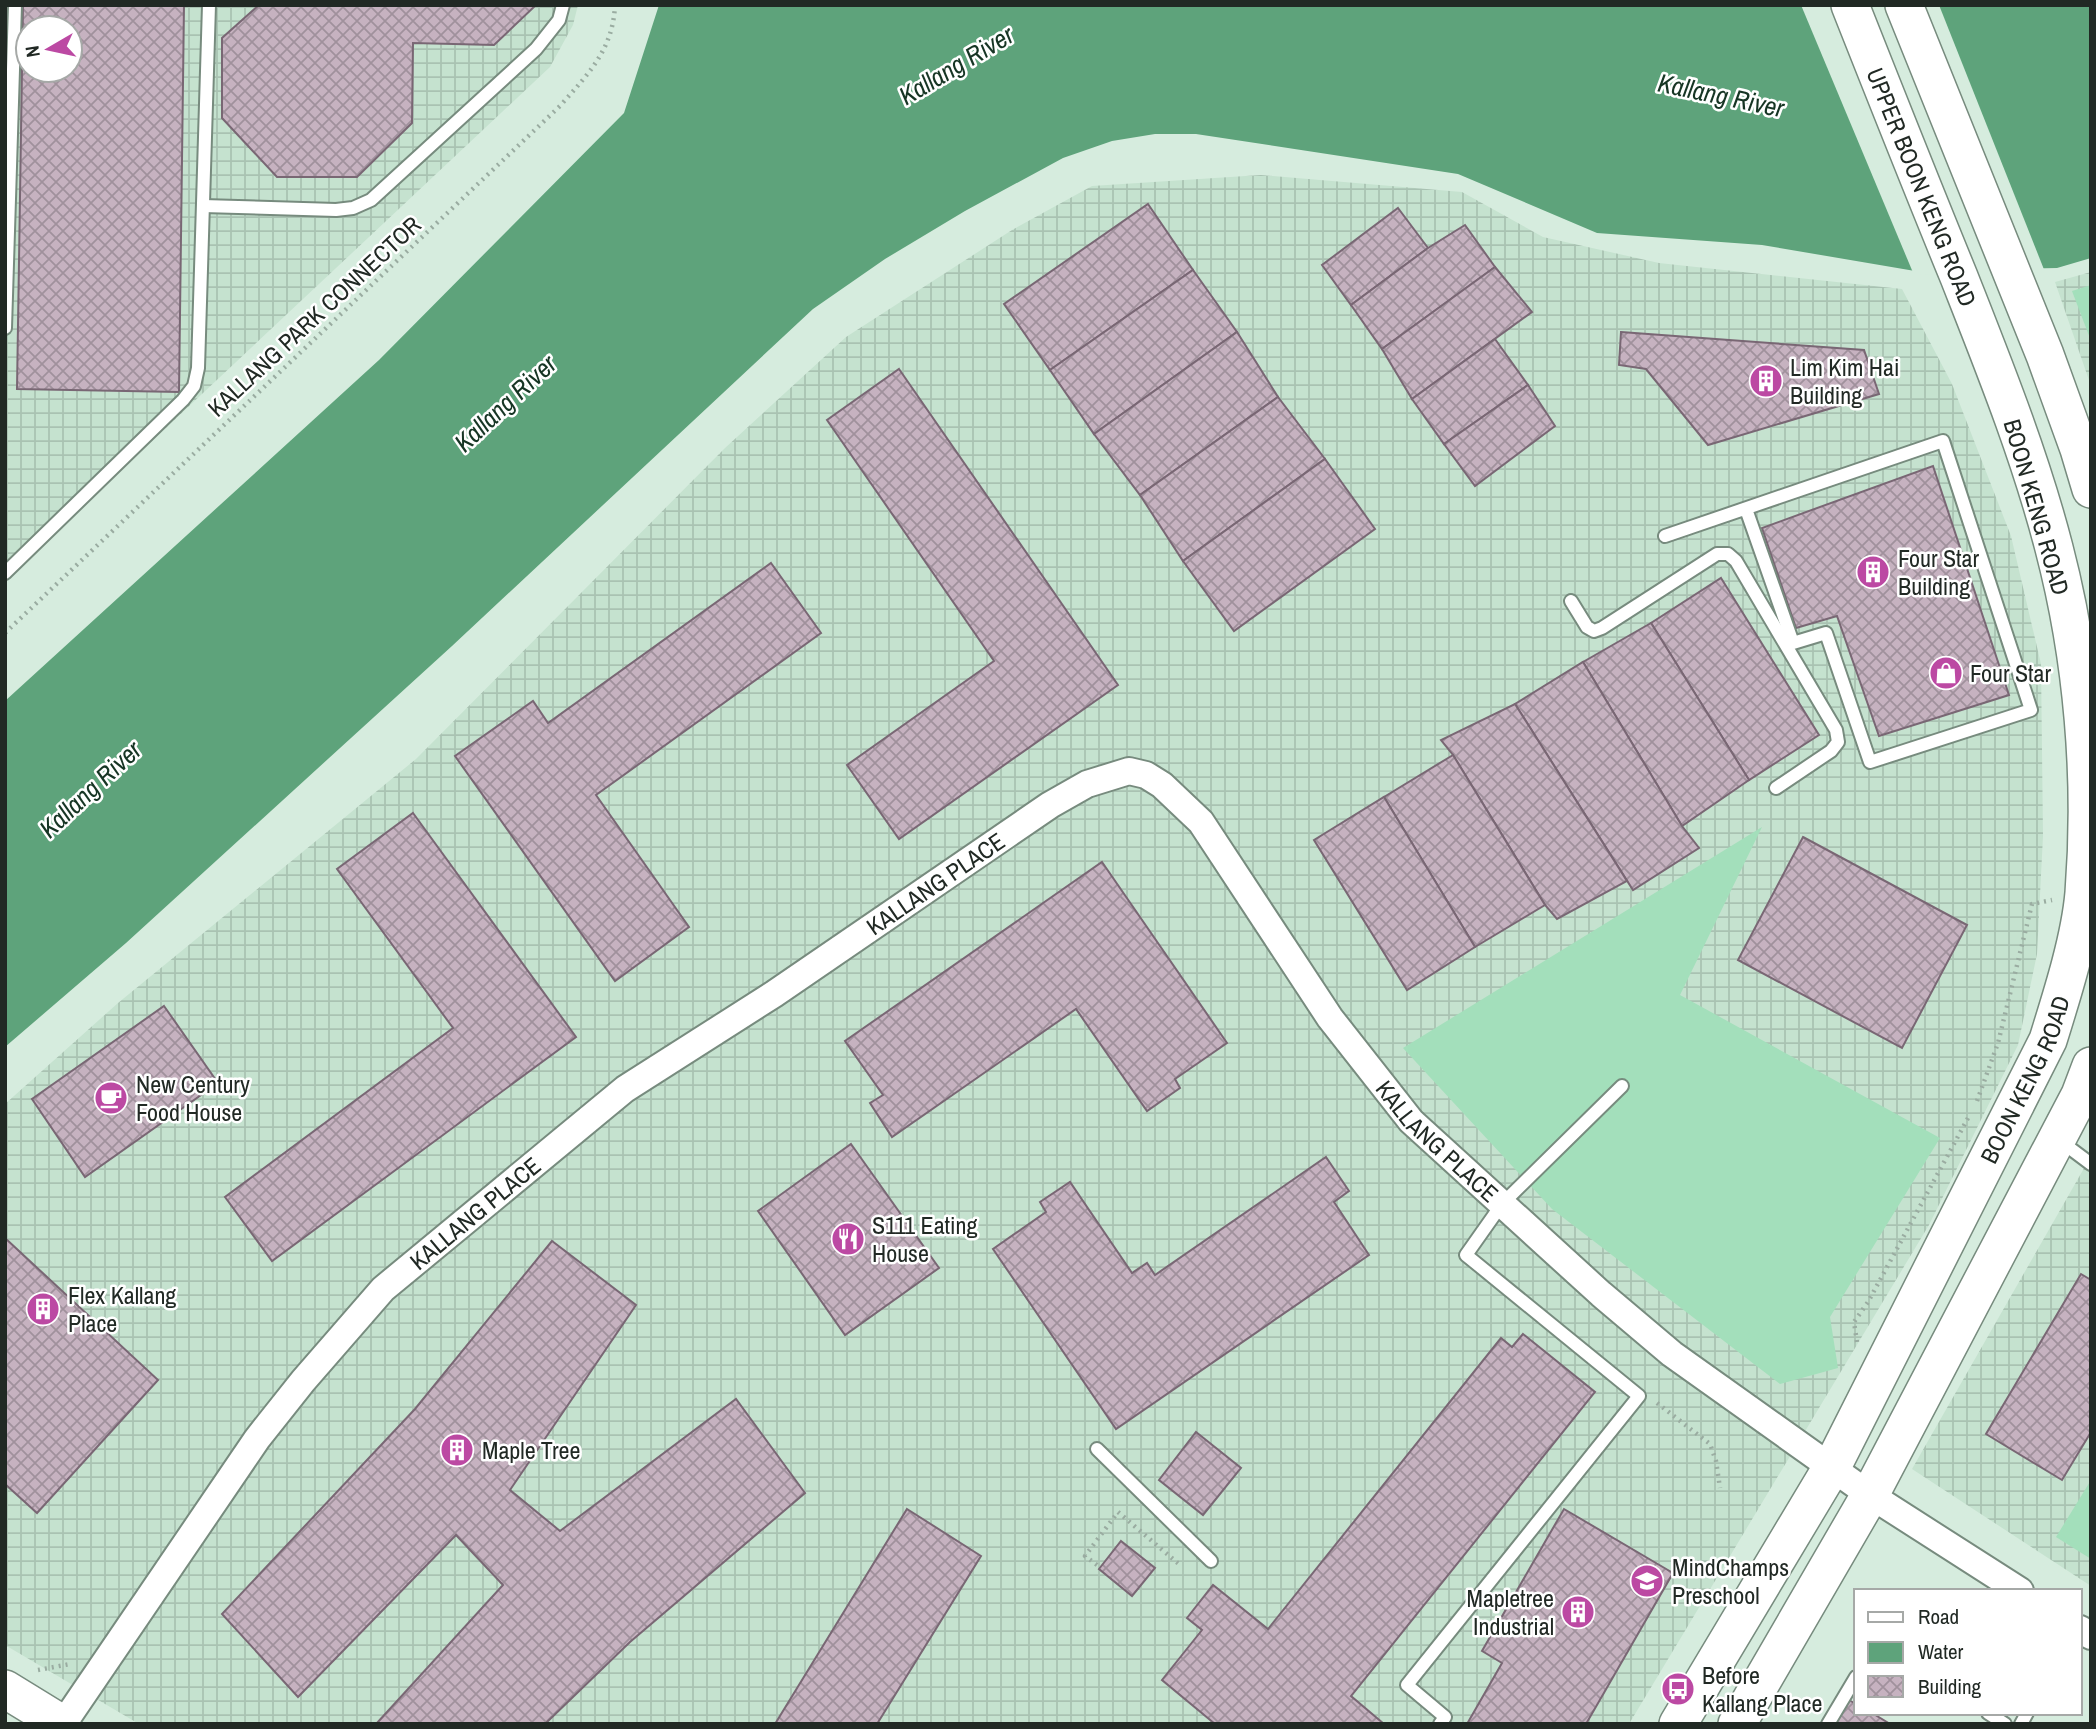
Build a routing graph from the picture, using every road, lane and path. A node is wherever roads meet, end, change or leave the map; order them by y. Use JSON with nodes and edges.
{"nodes":[{"id":1,"x":15,"y":5,"type":"edge"},
{"id":2,"x":209,"y":5,"type":"edge"},
{"id":3,"x":563,"y":5,"type":"edge"},
{"id":4,"x":615,"y":5,"type":"edge"},
{"id":5,"x":1850,"y":5,"type":"edge"},
{"id":6,"x":1904,"y":5,"type":"edge"},
{"id":7,"x":203,"y":206,"type":"junction"},
{"id":8,"x":5,"y":328,"type":"edge"},
{"id":9,"x":1995,"y":369,"type":"joint"},
{"id":10,"x":2091,"y":489,"type":"edge"},
{"id":11,"x":1746,"y":509,"type":"junction"},
{"id":12,"x":1665,"y":536,"type":"dead end"},
{"id":13,"x":5,"y":573,"type":"edge"},
{"id":14,"x":1571,"y":601,"type":"dead end"},
{"id":15,"x":5,"y":633,"type":"edge"},
{"id":16,"x":1776,"y":788,"type":"dead end"},
{"id":17,"x":2059,"y":899,"type":"dead end"},
{"id":18,"x":2091,"y":1066,"type":"edge"},
{"id":19,"x":1622,"y":1086,"type":"dead end"},
{"id":20,"x":2056,"y":1138,"type":"junction"},
{"id":21,"x":2091,"y":1164,"type":"edge"},
{"id":22,"x":1502,"y":1204,"type":"junction"},
{"id":23,"x":1858,"y":1344,"type":"dead end"},
{"id":24,"x":1652,"y":1399,"type":"dead end"},
{"id":25,"x":1097,"y":1449,"type":"dead end"},
{"id":26,"x":1832,"y":1467,"type":"junction"},
{"id":27,"x":1720,"y":1488,"type":"dead end"},
{"id":28,"x":1870,"y":1495,"type":"junction"},
{"id":29,"x":1211,"y":1561,"type":"dead end"},
{"id":30,"x":1097,"y":1565,"type":"dead end"},
{"id":31,"x":1180,"y":1565,"type":"dead end"},
{"id":32,"x":2017,"y":1589,"type":"edge"},
{"id":33,"x":1854,"y":1681,"type":"edge"},
{"id":34,"x":5,"y":1689,"type":"edge"},
{"id":35,"x":62,"y":1724,"type":"edge"},
{"id":36,"x":1440,"y":1724,"type":"edge"},
{"id":37,"x":1678,"y":1724,"type":"edge"},
{"id":38,"x":1737,"y":1724,"type":"edge"},
{"id":39,"x":1828,"y":1724,"type":"edge"}],
"edges":[{"from":1,"to":8,"type":"lane"},
{"from":2,"to":7,"type":"lane"},
{"from":3,"to":7,"type":"lane"},
{"from":4,"to":15,"type":"path","name":"KALLANG PARK CONNECTOR"},
{"from":5,"to":9,"type":"main road","name":"UPPER BOON KENG ROAD"},
{"from":6,"to":10,"type":"main road"},
{"from":7,"to":13,"type":"lane"},
{"from":9,"to":26,"type":"main road","name":"BOON KENG ROAD"},
{"from":11,"to":11,"type":"lane"},
{"from":11,"to":12,"type":"lane"},
{"from":14,"to":16,"type":"lane"},
{"from":17,"to":23,"type":"path"},
{"from":18,"to":20,"type":"main road"},
{"from":19,"to":22,"type":"lane"},
{"from":20,"to":21,"type":"lane"},
{"from":20,"to":28,"type":"main road"},
{"from":22,"to":26,"type":"street","name":"KALLANG PLACE"},
{"from":22,"to":35,"type":"street","name":"KALLANG PLACE"},
{"from":22,"to":36,"type":"lane"},
{"from":24,"to":27,"type":"path"},
{"from":25,"to":29,"type":"lane"},
{"from":26,"to":28,"type":"street","name":"KALLANG PLACE"},
{"from":26,"to":37,"type":"main road","name":"BOON KENG ROAD"},
{"from":28,"to":32,"type":"street","name":"KALLANG PLACE"},
{"from":28,"to":38,"type":"main road"},
{"from":30,"to":31,"type":"path"},
{"from":33,"to":39,"type":"lane"},
{"from":34,"to":35,"type":"main road"}]}
